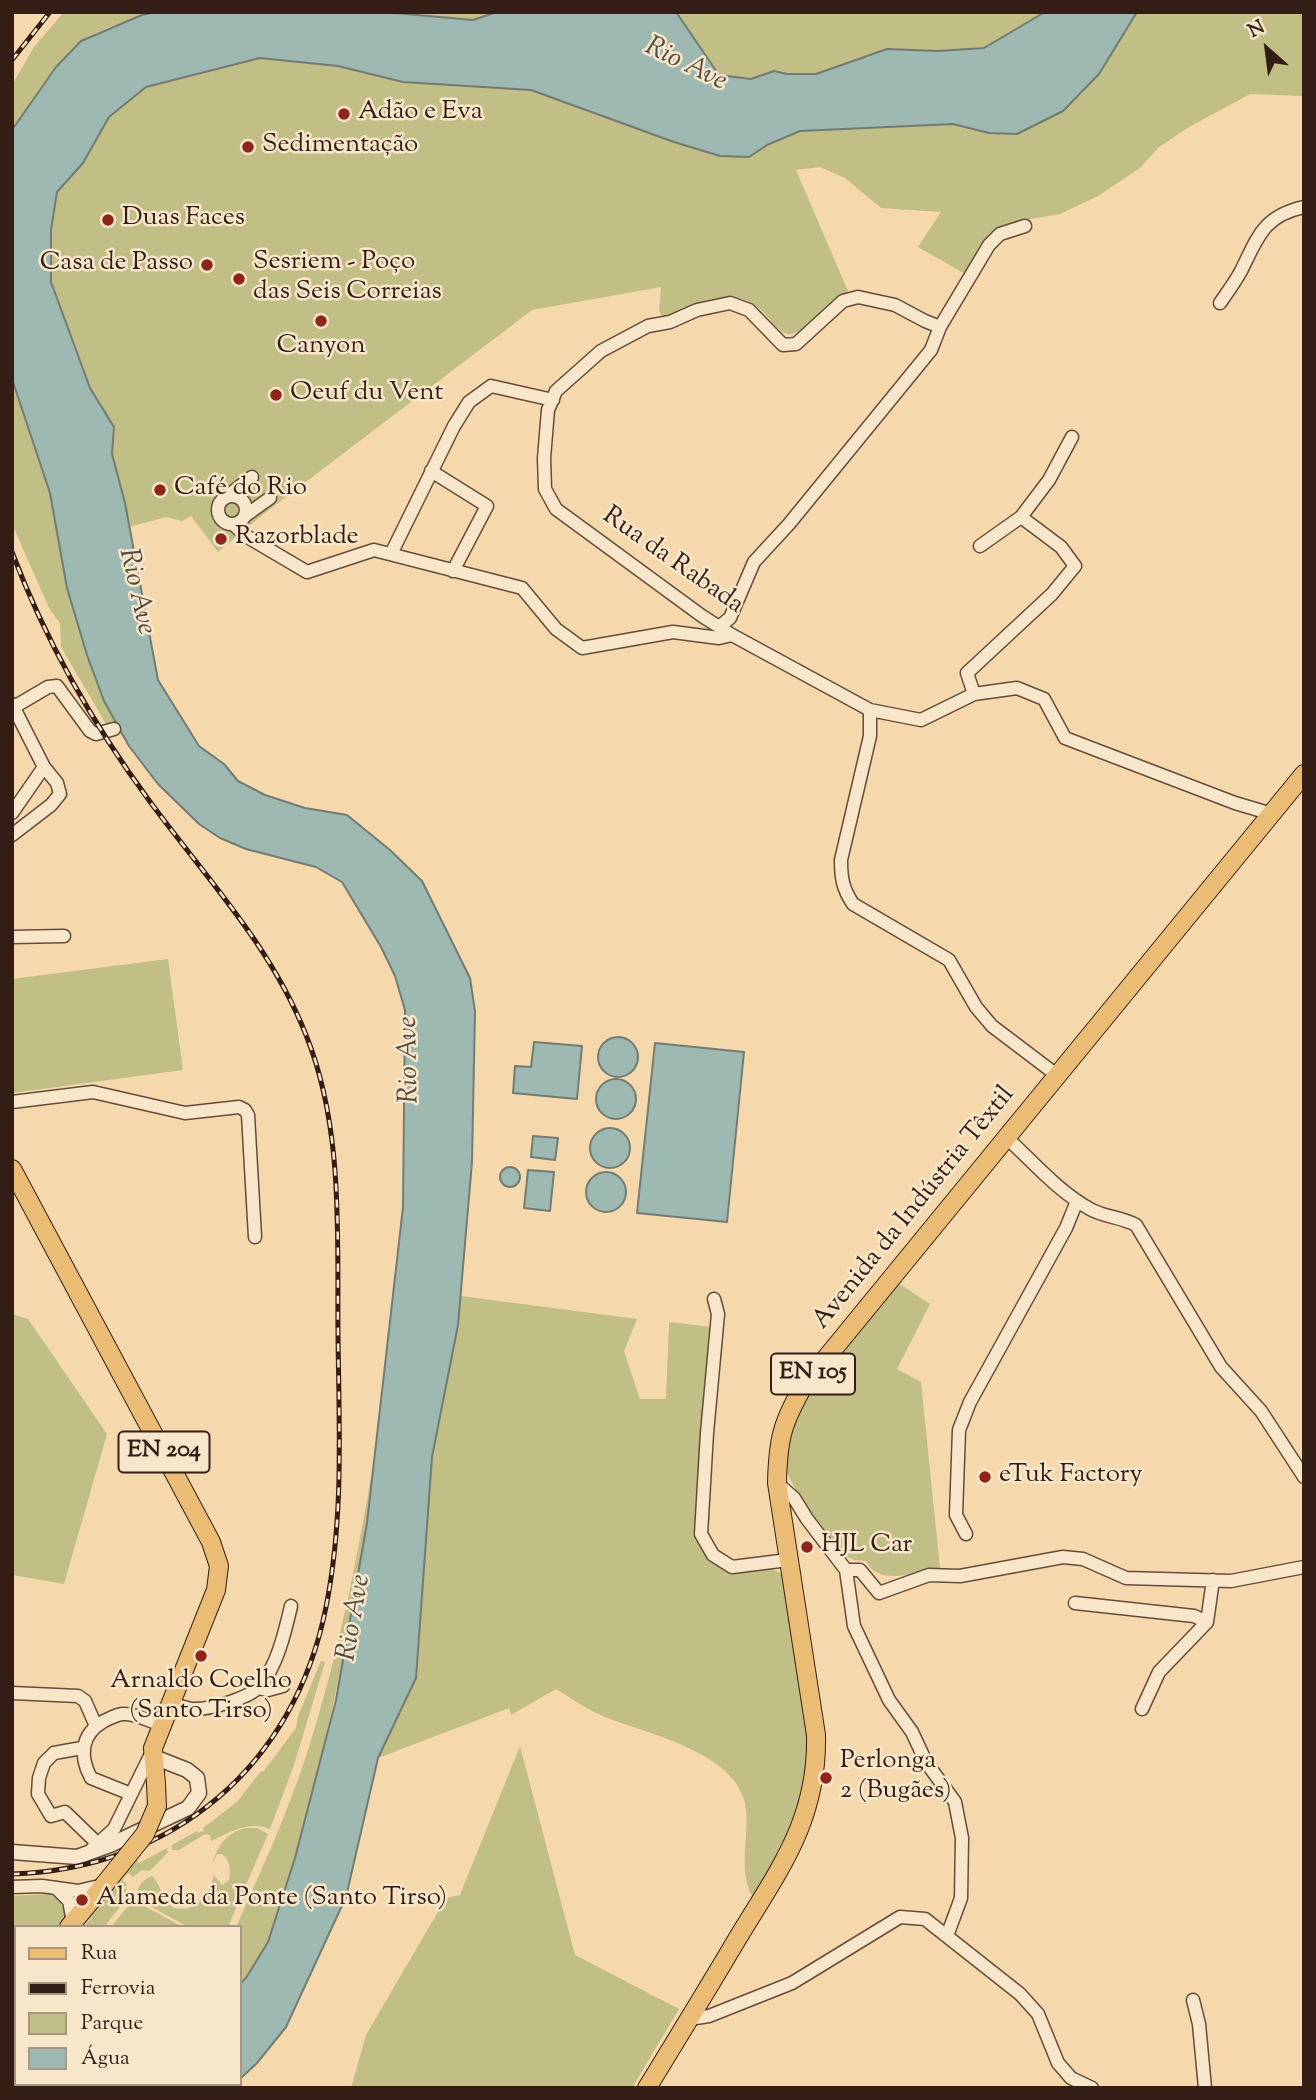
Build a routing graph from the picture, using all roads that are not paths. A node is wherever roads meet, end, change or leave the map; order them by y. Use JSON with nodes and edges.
{"nodes":[{"id":1,"x":1304,"y":207,"type":"edge"},
{"id":2,"x":1025,"y":226,"type":"dead end"},
{"id":3,"x":1220,"y":303,"type":"dead end"},
{"id":4,"x":940,"y":327,"type":"junction"},
{"id":5,"x":553,"y":400,"type":"junction"},
{"id":6,"x":1072,"y":437,"type":"dead end"},
{"id":7,"x":431,"y":471,"type":"junction"},
{"id":8,"x":252,"y":477,"type":"dead end"},
{"id":9,"x":270,"y":498,"type":"dead end"},
{"id":10,"x":222,"y":501,"type":"junction"},
{"id":11,"x":1021,"y":517,"type":"junction"},
{"id":12,"x":240,"y":520,"type":"junction"},
{"id":13,"x":980,"y":546,"type":"dead end"},
{"id":14,"x":391,"y":554,"type":"junction"},
{"id":15,"x":453,"y":571,"type":"junction"},
{"id":16,"x":720,"y":626,"type":"junction"},
{"id":17,"x":732,"y":635,"type":"junction"},
{"id":18,"x":974,"y":694,"type":"junction"},
{"id":19,"x":13,"y":705,"type":"edge"},
{"id":20,"x":870,"y":710,"type":"junction"},
{"id":21,"x":114,"y":729,"type":"dead end"},
{"id":22,"x":44,"y":767,"type":"junction"},
{"id":23,"x":1303,"y":777,"type":"edge"},
{"id":24,"x":12,"y":813,"type":"edge"},
{"id":25,"x":1272,"y":814,"type":"junction"},
{"id":26,"x":12,"y":835,"type":"edge"},
{"id":27,"x":64,"y":936,"type":"dead end"},
{"id":28,"x":12,"y":937,"type":"edge"},
{"id":29,"x":1058,"y":1076,"type":"junction"},
{"id":30,"x":12,"y":1102,"type":"edge"},
{"id":31,"x":1007,"y":1138,"type":"junction"},
{"id":32,"x":12,"y":1169,"type":"edge"},
{"id":33,"x":1077,"y":1201,"type":"junction"},
{"id":34,"x":255,"y":1237,"type":"dead end"},
{"id":35,"x":714,"y":1299,"type":"dead end"},
{"id":36,"x":1304,"y":1477,"type":"edge"},
{"id":37,"x":778,"y":1483,"type":"junction"},
{"id":38,"x":966,"y":1534,"type":"dead end"},
{"id":39,"x":788,"y":1560,"type":"junction"},
{"id":40,"x":1304,"y":1567,"type":"edge"},
{"id":41,"x":846,"y":1570,"type":"junction"},
{"id":42,"x":1213,"y":1580,"type":"junction"},
{"id":43,"x":1075,"y":1603,"type":"dead end"},
{"id":44,"x":291,"y":1606,"type":"dead end"},
{"id":45,"x":1207,"y":1622,"type":"junction"},
{"id":46,"x":284,"y":1686,"type":"dead end"},
{"id":47,"x":258,"y":1688,"type":"junction"},
{"id":48,"x":12,"y":1693,"type":"edge"},
{"id":49,"x":171,"y":1704,"type":"junction"},
{"id":50,"x":1142,"y":1709,"type":"dead end"},
{"id":51,"x":163,"y":1725,"type":"junction"},
{"id":52,"x":96,"y":1726,"type":"junction"},
{"id":53,"x":82,"y":1748,"type":"junction"},
{"id":54,"x":154,"y":1752,"type":"junction"},
{"id":55,"x":179,"y":1767,"type":"junction"},
{"id":56,"x":137,"y":1782,"type":"junction"},
{"id":57,"x":156,"y":1784,"type":"junction"},
{"id":58,"x":131,"y":1794,"type":"junction"},
{"id":59,"x":116,"y":1835,"type":"junction"},
{"id":60,"x":98,"y":1844,"type":"junction"},
{"id":61,"x":12,"y":1852,"type":"edge"},
{"id":62,"x":86,"y":1854,"type":"junction"},
{"id":63,"x":104,"y":1885,"type":"junction"},
{"id":64,"x":12,"y":1887,"type":"edge"},
{"id":65,"x":55,"y":1887,"type":"junction"},
{"id":66,"x":71,"y":1925,"type":"edge"},
{"id":67,"x":947,"y":1936,"type":"junction"},
{"id":68,"x":1193,"y":2000,"type":"dead end"},
{"id":69,"x":689,"y":2019,"type":"junction"},
{"id":70,"x":647,"y":2088,"type":"edge"},
{"id":71,"x":1092,"y":2088,"type":"edge"},
{"id":72,"x":1205,"y":2088,"type":"edge"}],
"edges":[{"from":1,"to":3,"type":"street"},
{"from":2,"to":4,"type":"street"},
{"from":4,"to":5,"type":"street","name":"Rua da Rabada"},
{"from":4,"to":16,"type":"street"},
{"from":5,"to":7,"type":"street"},
{"from":5,"to":16,"type":"street","name":"Rua da Rabada"},
{"from":6,"to":11,"type":"street"},
{"from":7,"to":14,"type":"street"},
{"from":7,"to":15,"type":"street"},
{"from":8,"to":10,"type":"street"},
{"from":9,"to":12,"type":"street"},
{"from":10,"to":12,"type":"street"},
{"from":10,"to":12,"type":"street"},
{"from":11,"to":13,"type":"street"},
{"from":11,"to":18,"type":"street"},
{"from":12,"to":14,"type":"street"},
{"from":14,"to":15,"type":"street"},
{"from":15,"to":17,"type":"street"},
{"from":16,"to":17,"type":"street","name":"Rua da Rabada"},
{"from":17,"to":20,"type":"street","name":"Rua da Rabada"},
{"from":18,"to":20,"type":"street","name":"Rua da Rabada"},
{"from":18,"to":25,"type":"street","name":"Rua da Rabada"},
{"from":19,"to":21,"type":"street"},
{"from":19,"to":22,"type":"street"},
{"from":20,"to":29,"type":"street"},
{"from":22,"to":24,"type":"street"},
{"from":22,"to":26,"type":"street"},
{"from":23,"to":25,"type":"main road","name":"Avenida da Indústria Têxtil","number":"EN 105"},
{"from":25,"to":29,"type":"main road","name":"Avenida da Indústria Têxtil","number":"EN 105"},
{"from":27,"to":28,"type":"street"},
{"from":29,"to":31,"type":"main road","name":"Avenida da Indústria Têxtil","number":"EN 105"},
{"from":30,"to":34,"type":"street"},
{"from":31,"to":33,"type":"street"},
{"from":31,"to":37,"type":"main road","name":"Avenida da Indústria Têxtil","number":"EN 105"},
{"from":32,"to":49,"type":"main road","number":"EN 204"},
{"from":33,"to":36,"type":"street"},
{"from":33,"to":38,"type":"street"},
{"from":35,"to":39,"type":"street"},
{"from":37,"to":39,"type":"main road","name":"Avenida da Indústria Têxtil","number":"EN 105"},
{"from":37,"to":41,"type":"street"},
{"from":39,"to":69,"type":"main road","name":"Avenida da Indústria Têxtil","number":"EN 105"},
{"from":40,"to":42,"type":"street"},
{"from":41,"to":42,"type":"street"},
{"from":41,"to":67,"type":"street"},
{"from":42,"to":45,"type":"street"},
{"from":43,"to":45,"type":"street"},
{"from":44,"to":47,"type":"street"},
{"from":45,"to":50,"type":"street"},
{"from":46,"to":47,"type":"street"},
{"from":47,"to":49,"type":"street"},
{"from":48,"to":52,"type":"street"},
{"from":49,"to":51,"type":"main road","number":"EN 204"},
{"from":51,"to":52,"type":"street"},
{"from":51,"to":54,"type":"main road","number":"EN 204"},
{"from":52,"to":53,"type":"street"},
{"from":53,"to":58,"type":"street"},
{"from":53,"to":60,"type":"street"},
{"from":54,"to":55,"type":"street"},
{"from":54,"to":56,"type":"street"},
{"from":54,"to":57,"type":"main road","number":"EN 204"},
{"from":55,"to":57,"type":"street"},
{"from":55,"to":59,"type":"street"},
{"from":56,"to":57,"type":"street"},
{"from":56,"to":58,"type":"street"},
{"from":57,"to":63,"type":"main road","number":"EN 204","bridge":true},
{"from":58,"to":59,"type":"street"},
{"from":59,"to":60,"type":"street"},
{"from":59,"to":62,"type":"street"},
{"from":60,"to":62,"type":"street"},
{"from":61,"to":62,"type":"street"},
{"from":63,"to":65,"type":"street"},
{"from":63,"to":66,"type":"main road","number":"EN 204"},
{"from":64,"to":65,"type":"street"},
{"from":65,"to":66,"type":"street"},
{"from":67,"to":69,"type":"street"},
{"from":67,"to":71,"type":"street"},
{"from":68,"to":72,"type":"street"},
{"from":69,"to":70,"type":"main road","name":"Avenida da Indústria Têxtil","number":"EN 105"}]}
